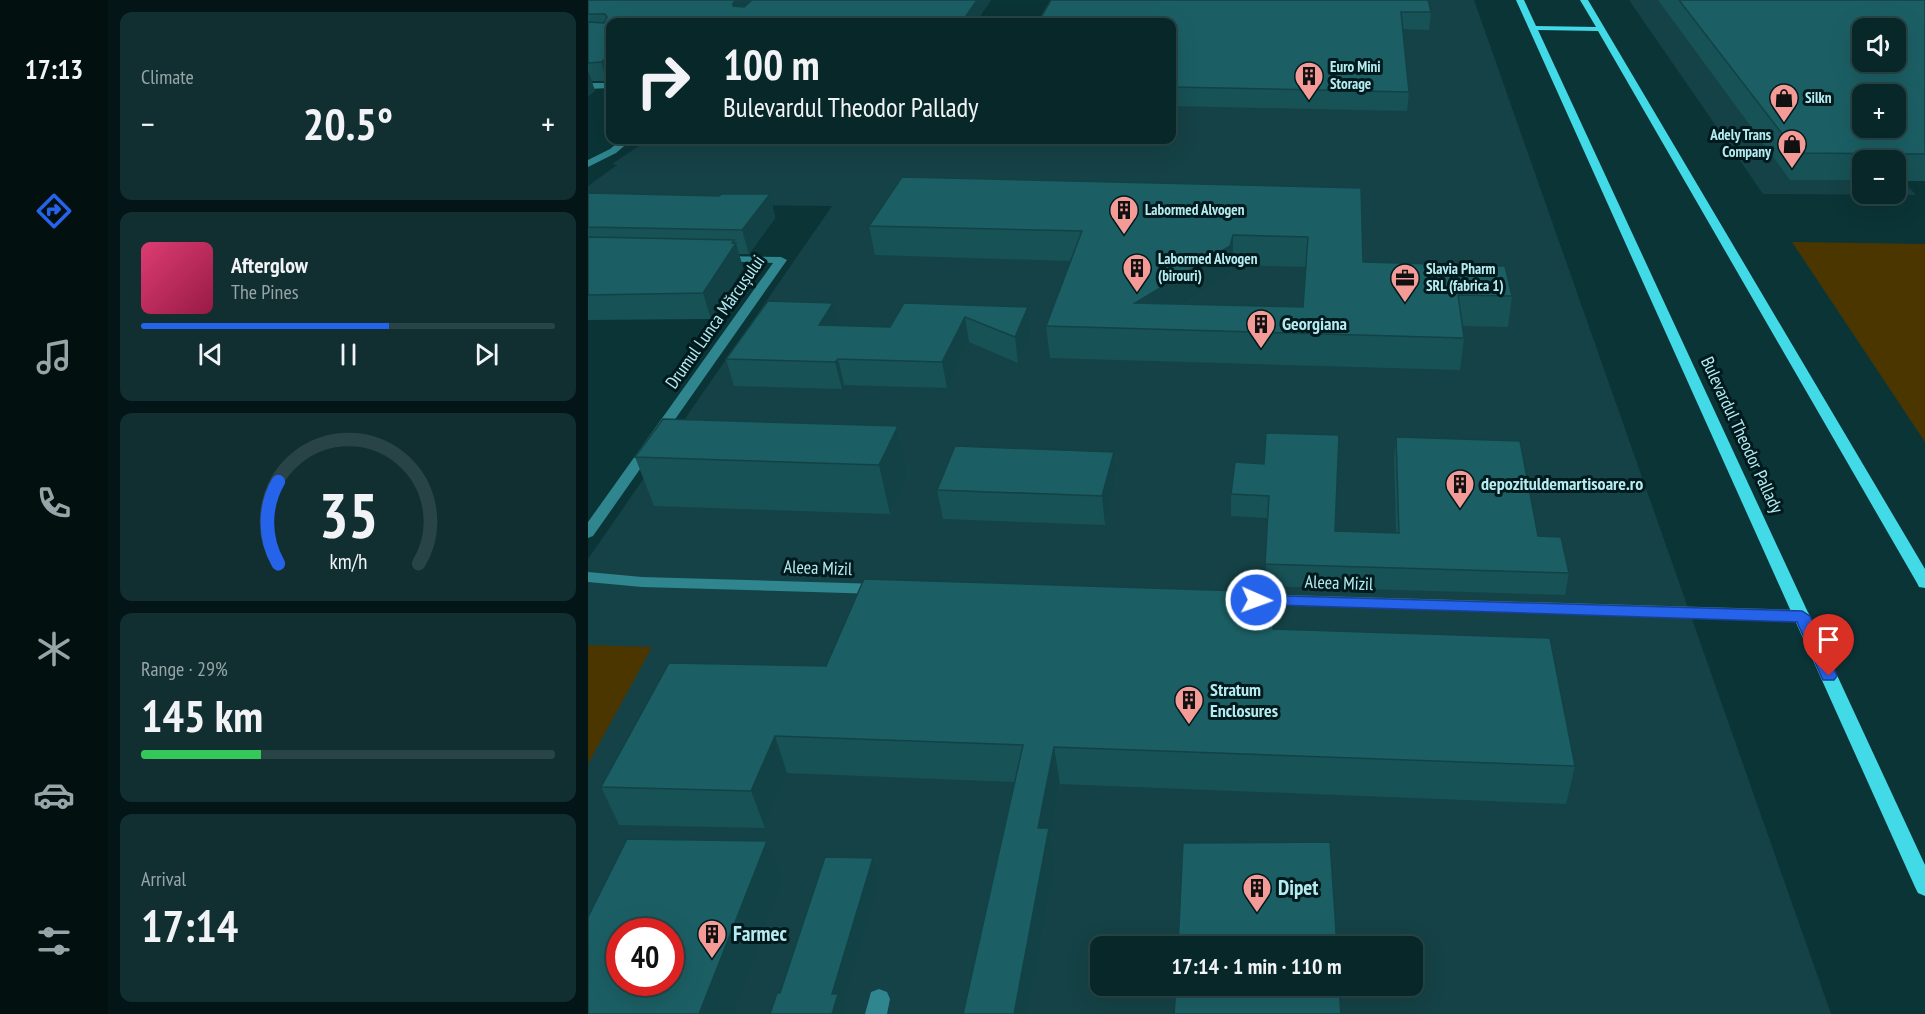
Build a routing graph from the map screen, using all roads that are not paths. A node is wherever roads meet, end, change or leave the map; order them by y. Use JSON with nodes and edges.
{"nodes":[{"id":1,"x":1520,"y":0,"type":"edge"},
{"id":2,"x":1584,"y":0,"type":"edge"},
{"id":3,"x":1534,"y":28,"type":"junction"},
{"id":4,"x":1601,"y":29,"type":"junction"},
{"id":5,"x":588,"y":86,"type":"edge"},
{"id":6,"x":606,"y":86,"type":"edge"},
{"id":7,"x":621,"y":144,"type":"edge"},
{"id":8,"x":588,"y":164,"type":"edge"},
{"id":9,"x":704,"y":258,"type":"edge"},
{"id":10,"x":588,"y":533,"type":"edge"},
{"id":11,"x":588,"y":578,"type":"edge"},
{"id":12,"x":1925,"y":583,"type":"edge"},
{"id":13,"x":892,"y":590,"type":"edge"},
{"id":14,"x":1239,"y":600,"type":"edge"},
{"id":15,"x":1802,"y":616,"type":"junction"},
{"id":16,"x":1925,"y":887,"type":"edge"}],
"edges":[{"from":1,"to":3,"type":"main road","name":"Bulevardul Theodor Pallady"},
{"from":2,"to":4,"type":"main road"},
{"from":3,"to":4,"type":"main road"},
{"from":3,"to":15,"type":"main road","name":"Bulevardul Theodor Pallady"},
{"from":4,"to":12,"type":"main road"},
{"from":5,"to":6,"type":"street"},
{"from":7,"to":8,"type":"street"},
{"from":9,"to":10,"type":"street","name":"Drumul Lunca Mărcușului"},
{"from":11,"to":13,"type":"street","name":"Aleea Mizil"},
{"from":14,"to":15,"type":"street","name":"Aleea Mizil"},
{"from":15,"to":16,"type":"main road","name":"Bulevardul Theodor Pallady"}]}
